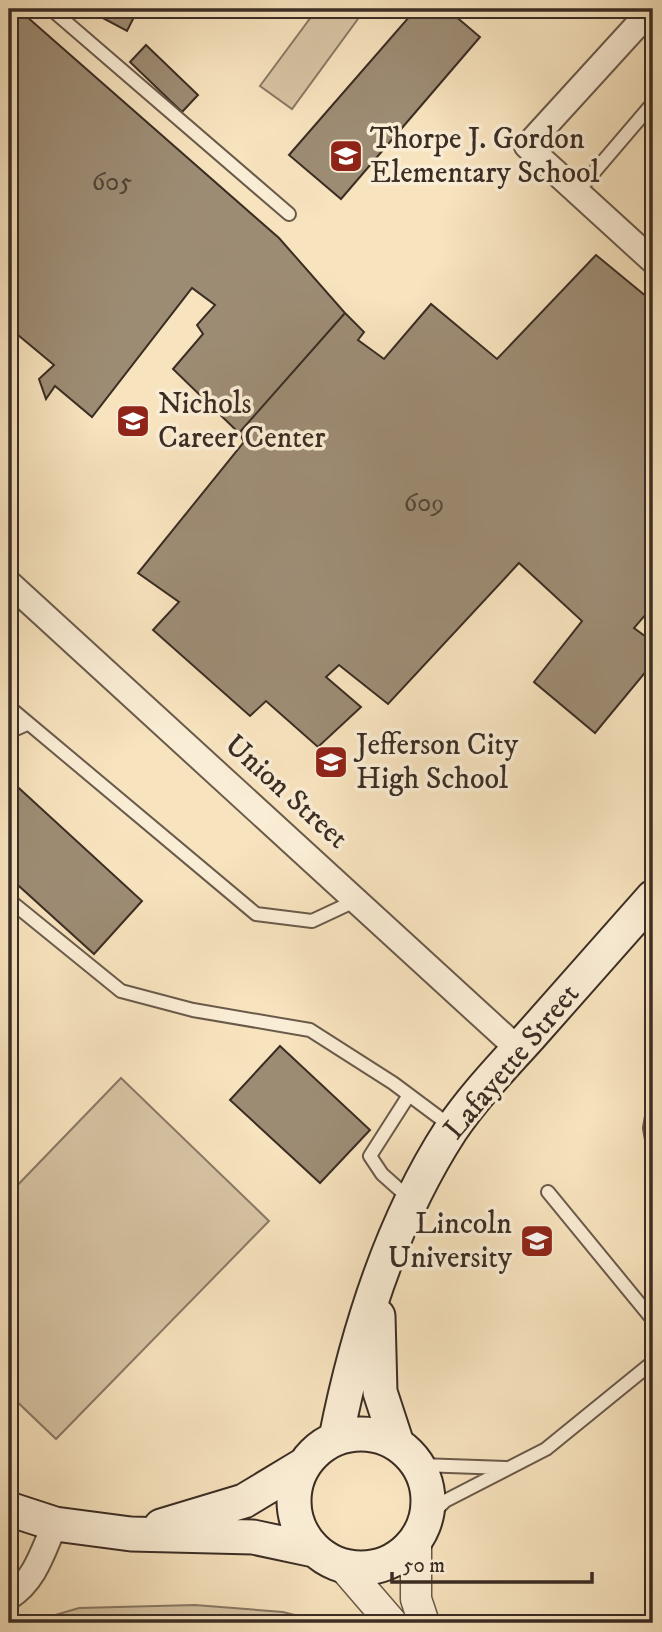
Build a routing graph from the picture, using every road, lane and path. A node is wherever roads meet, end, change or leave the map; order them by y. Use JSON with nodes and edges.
{"nodes":[{"id":1,"x":51,"y":9,"type":"edge"},
{"id":2,"x":652,"y":9,"type":"edge"},
{"id":3,"x":653,"y":103,"type":"edge"},
{"id":4,"x":577,"y":192,"type":"junction"},
{"id":5,"x":289,"y":214,"type":"dead end"},
{"id":6,"x":653,"y":261,"type":"edge"},
{"id":7,"x":9,"y":583,"type":"edge"},
{"id":8,"x":9,"y":707,"type":"edge"},
{"id":9,"x":27,"y":724,"type":"junction"},
{"id":10,"x":9,"y":732,"type":"edge"},
{"id":11,"x":653,"y":897,"type":"edge"},
{"id":12,"x":9,"y":900,"type":"edge"},
{"id":13,"x":357,"y":900,"type":"junction"},
{"id":14,"x":518,"y":1049,"type":"junction"},
{"id":15,"x":409,"y":1095,"type":"junction"},
{"id":16,"x":653,"y":1111,"type":"edge"},
{"id":17,"x":453,"y":1128,"type":"junction"},
{"id":18,"x":653,"y":1145,"type":"edge"},
{"id":19,"x":548,"y":1192,"type":"dead end"},
{"id":20,"x":412,"y":1200,"type":"junction"},
{"id":21,"x":379,"y":1281,"type":"junction"},
{"id":22,"x":653,"y":1320,"type":"edge"},
{"id":23,"x":653,"y":1362,"type":"edge"},
{"id":24,"x":336,"y":1438,"type":"junction"},
{"id":25,"x":409,"y":1454,"type":"junction"},
{"id":26,"x":302,"y":1466,"type":"junction"},
{"id":27,"x":509,"y":1468,"type":"junction"},
{"id":28,"x":9,"y":1509,"type":"edge"},
{"id":29,"x":55,"y":1524,"type":"junction"},
{"id":30,"x":421,"y":1530,"type":"junction"},
{"id":31,"x":131,"y":1534,"type":"junction"},
{"id":32,"x":328,"y":1557,"type":"junction"},
{"id":33,"x":9,"y":1597,"type":"edge"},
{"id":34,"x":392,"y":1623,"type":"edge"},
{"id":35,"x":424,"y":1623,"type":"edge"}],
"edges":[{"from":1,"to":5,"type":"lane"},
{"from":2,"to":4,"type":"street"},
{"from":3,"to":4,"type":"lane"},
{"from":4,"to":6,"type":"street"},
{"from":7,"to":13,"type":"street","name":"Union Street"},
{"from":8,"to":9,"type":"lane"},
{"from":9,"to":10,"type":"lane"},
{"from":9,"to":13,"type":"lane"},
{"from":11,"to":14,"type":"main road","name":"Lafayette Street"},
{"from":12,"to":15,"type":"lane"},
{"from":13,"to":14,"type":"street","name":"Union Street"},
{"from":14,"to":17,"type":"main road","name":"Lafayette Street"},
{"from":15,"to":17,"type":"lane"},
{"from":15,"to":20,"type":"lane"},
{"from":16,"to":18,"type":"lane"},
{"from":17,"to":20,"type":"main road","name":"Lafayette Street"},
{"from":19,"to":22,"type":"lane"},
{"from":20,"to":21,"type":"main road","name":"Lafayette Street"},
{"from":21,"to":24,"type":"main road","name":"Lafayette Street"},
{"from":21,"to":25,"type":"main road","name":"Lafayette Street"},
{"from":23,"to":27,"type":"lane"},
{"from":24,"to":25,"type":"main road"},
{"from":24,"to":26,"type":"main road"},
{"from":25,"to":27,"type":"lane"},
{"from":25,"to":30,"type":"main road"},
{"from":26,"to":31,"type":"main road"},
{"from":26,"to":32,"type":"main road"},
{"from":27,"to":30,"type":"lane"},
{"from":28,"to":29,"type":"main road"},
{"from":29,"to":31,"type":"main road"},
{"from":29,"to":33,"type":"street"},
{"from":30,"to":32,"type":"main road"},
{"from":30,"to":35,"type":"street"},
{"from":31,"to":32,"type":"main road"},
{"from":32,"to":34,"type":"street"}]}
